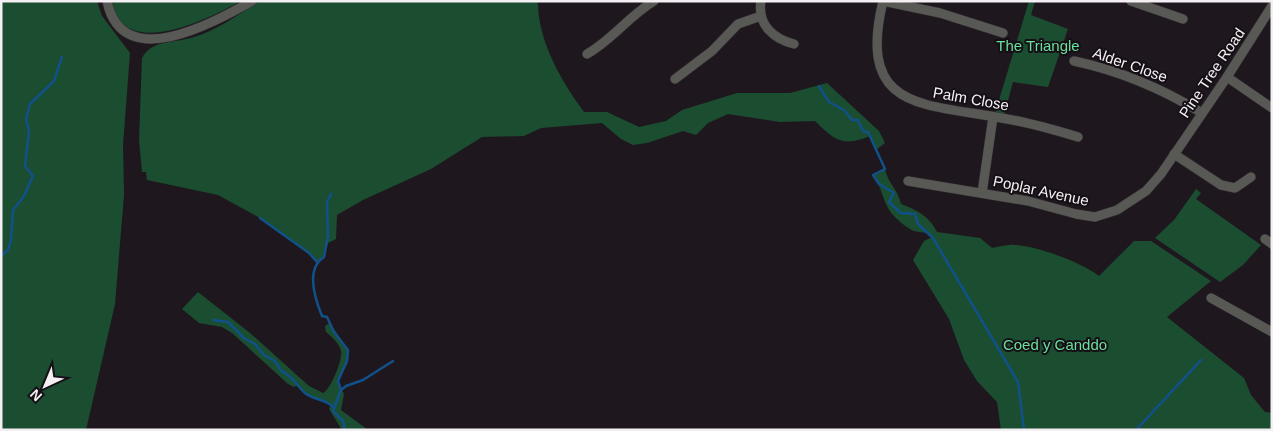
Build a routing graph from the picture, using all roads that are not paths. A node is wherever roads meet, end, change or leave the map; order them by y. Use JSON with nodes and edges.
{"nodes":[{"id":1,"x":107,"y":1,"type":"edge"},
{"id":2,"x":252,"y":1,"type":"edge"},
{"id":3,"x":761,"y":1,"type":"edge"},
{"id":4,"x":883,"y":1,"type":"edge"},
{"id":5,"x":1131,"y":1,"type":"edge"},
{"id":6,"x":650,"y":2,"type":"edge"},
{"id":7,"x":1272,"y":6,"type":"edge"},
{"id":8,"x":761,"y":16,"type":"junction"},
{"id":9,"x":1183,"y":19,"type":"dead end"},
{"id":10,"x":1003,"y":33,"type":"dead end"},
{"id":11,"x":794,"y":44,"type":"dead end"},
{"id":12,"x":587,"y":54,"type":"dead end"},
{"id":13,"x":1074,"y":61,"type":"dead end"},
{"id":14,"x":1227,"y":77,"type":"junction"},
{"id":15,"x":675,"y":79,"type":"dead end"},
{"id":16,"x":1272,"y":108,"type":"edge"},
{"id":17,"x":1202,"y":112,"type":"junction"},
{"id":18,"x":993,"y":117,"type":"junction"},
{"id":19,"x":1078,"y":137,"type":"dead end"},
{"id":20,"x":1174,"y":154,"type":"junction"},
{"id":21,"x":1251,"y":177,"type":"dead end"},
{"id":22,"x":908,"y":181,"type":"dead end"},
{"id":23,"x":982,"y":193,"type":"junction"},
{"id":24,"x":1211,"y":298,"type":"dead end"},
{"id":25,"x":1272,"y":332,"type":"edge"}],
"edges":[{"from":1,"to":2,"type":"street"},
{"from":3,"to":8,"type":"street"},
{"from":4,"to":10,"type":"street"},
{"from":4,"to":18,"type":"street","name":"Palm Close"},
{"from":5,"to":9,"type":"street"},
{"from":6,"to":12,"type":"street"},
{"from":7,"to":14,"type":"street","name":"Pine Tree Road"},
{"from":8,"to":11,"type":"street"},
{"from":8,"to":15,"type":"street"},
{"from":13,"to":17,"type":"street","name":"Alder Close"},
{"from":14,"to":16,"type":"street"},
{"from":14,"to":17,"type":"street","name":"Pine Tree Road"},
{"from":17,"to":20,"type":"street","name":"Pine Tree Road"},
{"from":18,"to":19,"type":"street","name":"Palm Close"},
{"from":18,"to":23,"type":"street"},
{"from":20,"to":21,"type":"street"},
{"from":20,"to":23,"type":"street","name":"Poplar Avenue"},
{"from":22,"to":23,"type":"street","name":"Poplar Avenue"},
{"from":24,"to":25,"type":"street"}]}
